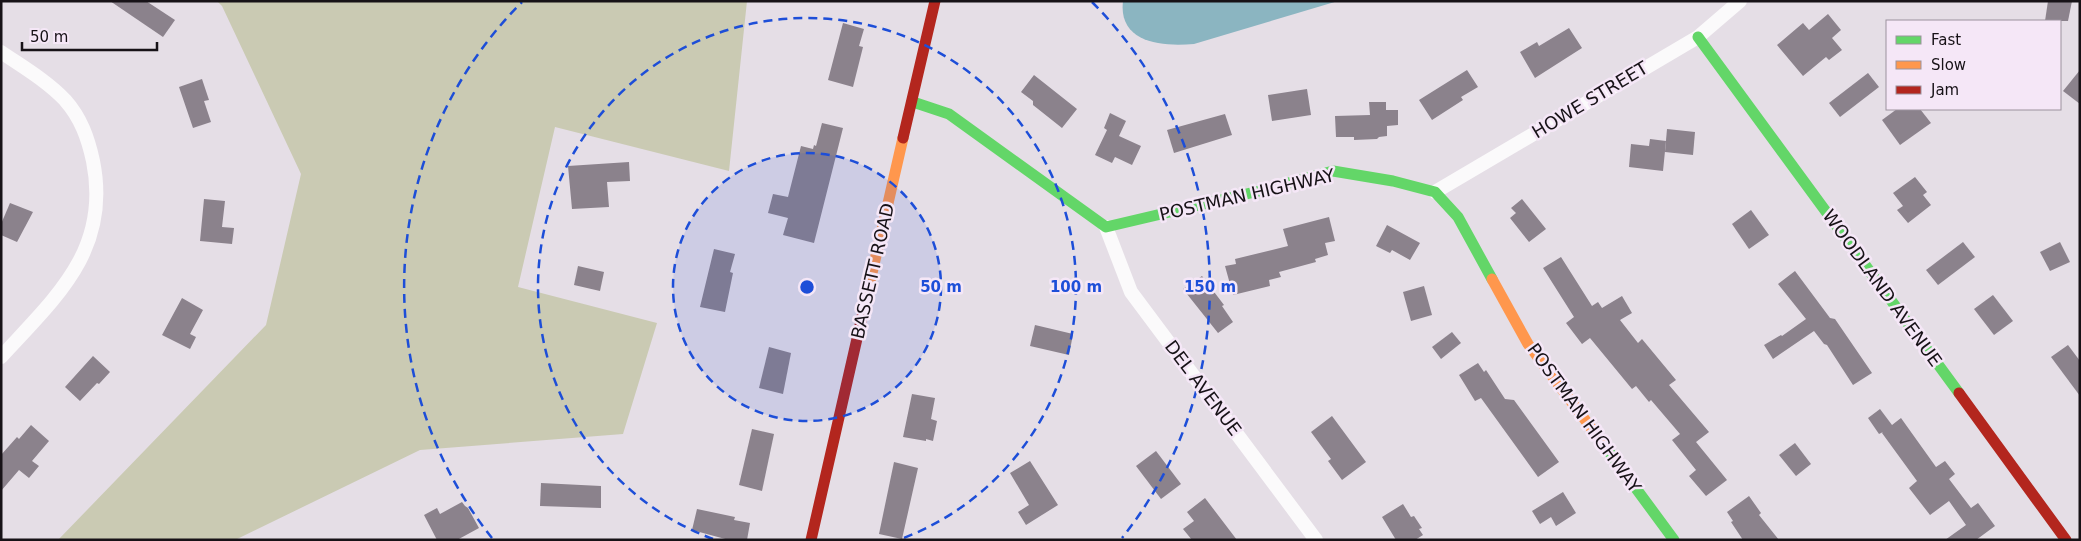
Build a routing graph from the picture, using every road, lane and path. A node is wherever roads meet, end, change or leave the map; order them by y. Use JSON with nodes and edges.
{"nodes":[{"id":1,"x":935,"y":1,"type":"edge"},
{"id":2,"x":1740,"y":1,"type":"edge"},
{"id":3,"x":1698,"y":37,"type":"junction"},
{"id":4,"x":1,"y":52,"type":"edge"},
{"id":5,"x":913,"y":102,"type":"junction"},
{"id":6,"x":1435,"y":192,"type":"junction"},
{"id":7,"x":1106,"y":227,"type":"junction"},
{"id":8,"x":1,"y":357,"type":"edge"},
{"id":9,"x":811,"y":540,"type":"edge"},
{"id":10,"x":1316,"y":540,"type":"edge"},
{"id":11,"x":1674,"y":540,"type":"edge"},
{"id":12,"x":2066,"y":540,"type":"edge"}],
"edges":[{"from":1,"to":5,"type":"street","name":"BASSETT ROAD"},
{"from":2,"to":3,"type":"street","name":"HOWE STREET"},
{"from":3,"to":6,"type":"street","name":"HOWE STREET"},
{"from":3,"to":12,"type":"street","name":"WOODLAND AVENUE"},
{"from":4,"to":8,"type":"street"},
{"from":5,"to":7,"type":"street"},
{"from":5,"to":9,"type":"street","name":"BASSETT ROAD"},
{"from":6,"to":7,"type":"street","name":"POSTMAN HIGHWAY"},
{"from":6,"to":11,"type":"street","name":"POSTMAN HIGHWAY"},
{"from":7,"to":10,"type":"street","name":"DEL AVENUE"}]}
